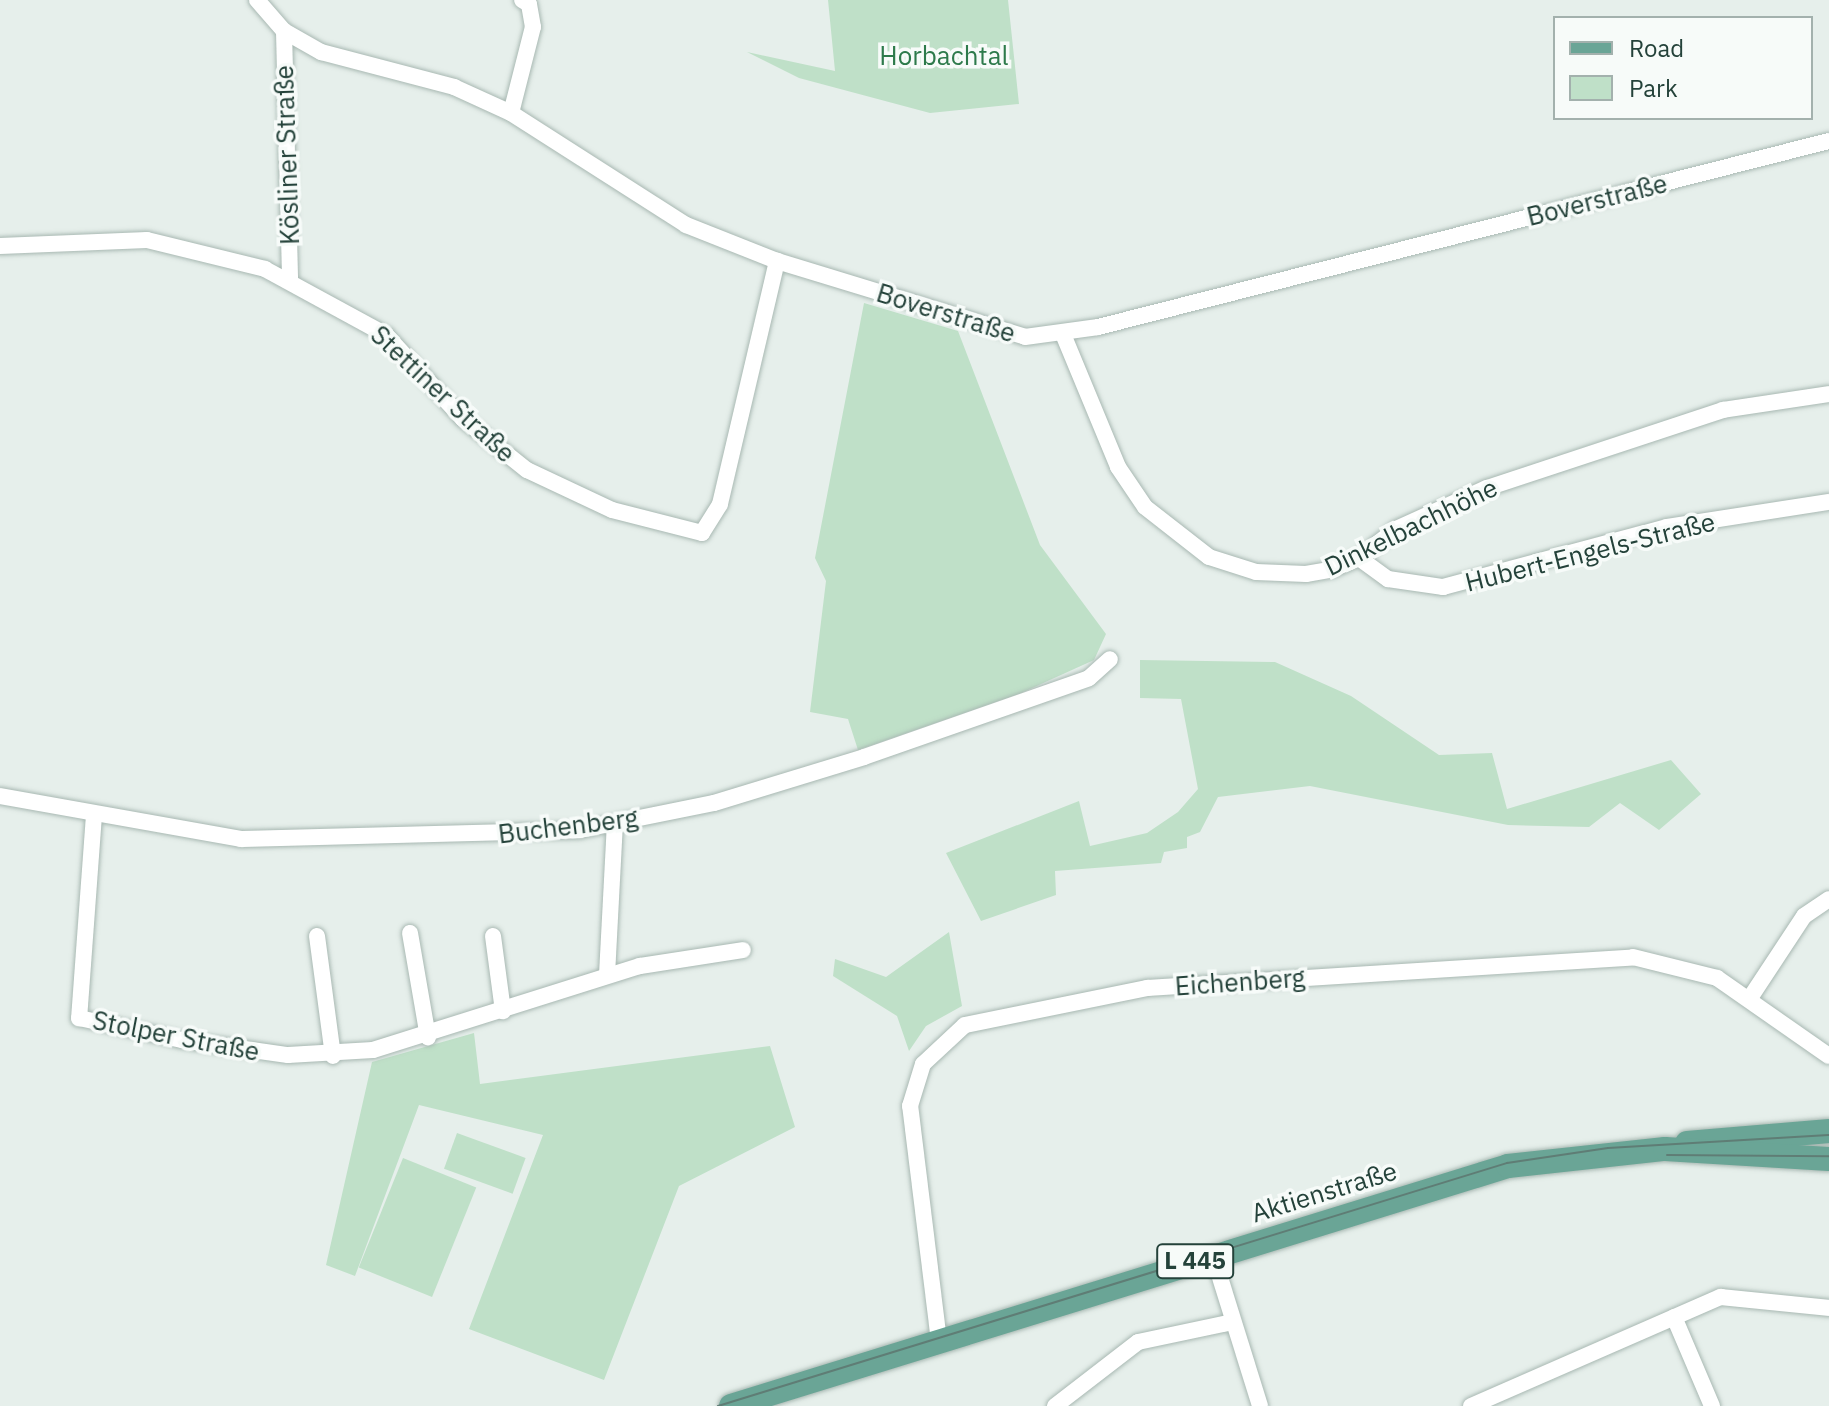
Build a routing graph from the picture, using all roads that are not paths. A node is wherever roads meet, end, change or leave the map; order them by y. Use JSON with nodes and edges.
{"nodes":[{"id":1,"x":257,"y":0,"type":"edge"},
{"id":2,"x":522,"y":0,"type":"edge"},
{"id":3,"x":284,"y":31,"type":"junction"},
{"id":4,"x":511,"y":113,"type":"junction"},
{"id":5,"x":1829,"y":141,"type":"edge"},
{"id":6,"x":0,"y":246,"type":"edge"},
{"id":7,"x":777,"y":261,"type":"junction"},
{"id":8,"x":290,"y":279,"type":"junction"},
{"id":9,"x":1063,"y":334,"type":"junction"},
{"id":10,"x":1829,"y":394,"type":"edge"},
{"id":11,"x":1829,"y":502,"type":"edge"},
{"id":12,"x":1359,"y":558,"type":"junction"},
{"id":13,"x":1110,"y":659,"type":"dead end"},
{"id":14,"x":0,"y":796,"type":"edge"},
{"id":15,"x":94,"y":815,"type":"junction"},
{"id":16,"x":615,"y":823,"type":"junction"},
{"id":17,"x":1829,"y":899,"type":"edge"},
{"id":18,"x":410,"y":933,"type":"dead end"},
{"id":19,"x":317,"y":936,"type":"dead end"},
{"id":20,"x":493,"y":936,"type":"dead end"},
{"id":21,"x":743,"y":950,"type":"dead end"},
{"id":22,"x":604,"y":976,"type":"junction"},
{"id":23,"x":1750,"y":998,"type":"junction"},
{"id":24,"x":503,"y":1011,"type":"junction"},
{"id":25,"x":428,"y":1037,"type":"junction"},
{"id":26,"x":333,"y":1056,"type":"junction"},
{"id":27,"x":1829,"y":1056,"type":"edge"},
{"id":28,"x":1829,"y":1131,"type":"edge"},
{"id":29,"x":1665,"y":1149,"type":"junction"},
{"id":30,"x":1829,"y":1159,"type":"edge"},
{"id":31,"x":1213,"y":1255,"type":"junction"},
{"id":32,"x":1829,"y":1308,"type":"edge"},
{"id":33,"x":1674,"y":1317,"type":"junction"},
{"id":34,"x":1233,"y":1322,"type":"junction"},
{"id":35,"x":939,"y":1341,"type":"junction"},
{"id":36,"x":731,"y":1406,"type":"edge"},
{"id":37,"x":1055,"y":1406,"type":"edge"},
{"id":38,"x":1260,"y":1406,"type":"edge"},
{"id":39,"x":1471,"y":1406,"type":"edge"},
{"id":40,"x":1712,"y":1406,"type":"edge"}],
"edges":[{"from":1,"to":3,"type":"street","name":"Boverstraße"},
{"from":2,"to":4,"type":"street"},
{"from":3,"to":4,"type":"street","name":"Boverstraße"},
{"from":3,"to":8,"type":"street","name":"Kösliner Straße"},
{"from":4,"to":7,"type":"street","name":"Boverstraße"},
{"from":5,"to":9,"type":"street","name":"Boverstraße"},
{"from":6,"to":8,"type":"street","name":"Stettiner Straße"},
{"from":7,"to":8,"type":"street","name":"Stettiner Straße"},
{"from":7,"to":9,"type":"street","name":"Boverstraße"},
{"from":9,"to":12,"type":"street","name":"Dinkelbachhöhe"},
{"from":10,"to":12,"type":"street","name":"Dinkelbachhöhe"},
{"from":11,"to":12,"type":"street","name":"Hubert-Engels-Straße"},
{"from":13,"to":16,"type":"street","name":"Buchenberg"},
{"from":14,"to":15,"type":"street","name":"Buchenberg"},
{"from":15,"to":16,"type":"street","name":"Buchenberg"},
{"from":15,"to":26,"type":"street","name":"Stolper Straße"},
{"from":16,"to":22,"type":"street"},
{"from":17,"to":23,"type":"street"},
{"from":18,"to":25,"type":"street"},
{"from":19,"to":26,"type":"street"},
{"from":20,"to":24,"type":"street"},
{"from":21,"to":22,"type":"street","name":"Stolper Straße"},
{"from":22,"to":24,"type":"street","name":"Stolper Straße"},
{"from":23,"to":27,"type":"street","name":"Eichenberg"},
{"from":23,"to":35,"type":"street","name":"Eichenberg"},
{"from":24,"to":25,"type":"street","name":"Stolper Straße"},
{"from":25,"to":26,"type":"street","name":"Stolper Straße"},
{"from":28,"to":29,"type":"main road","name":"Aktienstraße","number":"L 445"},
{"from":29,"to":30,"type":"main road","name":"Aktienstraße","number":"L 445"},
{"from":29,"to":31,"type":"main road","name":"Aktienstraße","number":"L 445"},
{"from":31,"to":34,"type":"street"},
{"from":31,"to":35,"type":"main road","name":"Aktienstraße","number":"L 445"},
{"from":32,"to":33,"type":"street"},
{"from":33,"to":39,"type":"street"},
{"from":33,"to":40,"type":"street"},
{"from":34,"to":37,"type":"street"},
{"from":34,"to":38,"type":"street"},
{"from":35,"to":36,"type":"main road","name":"Aktienstraße","number":"L 445"}]}
